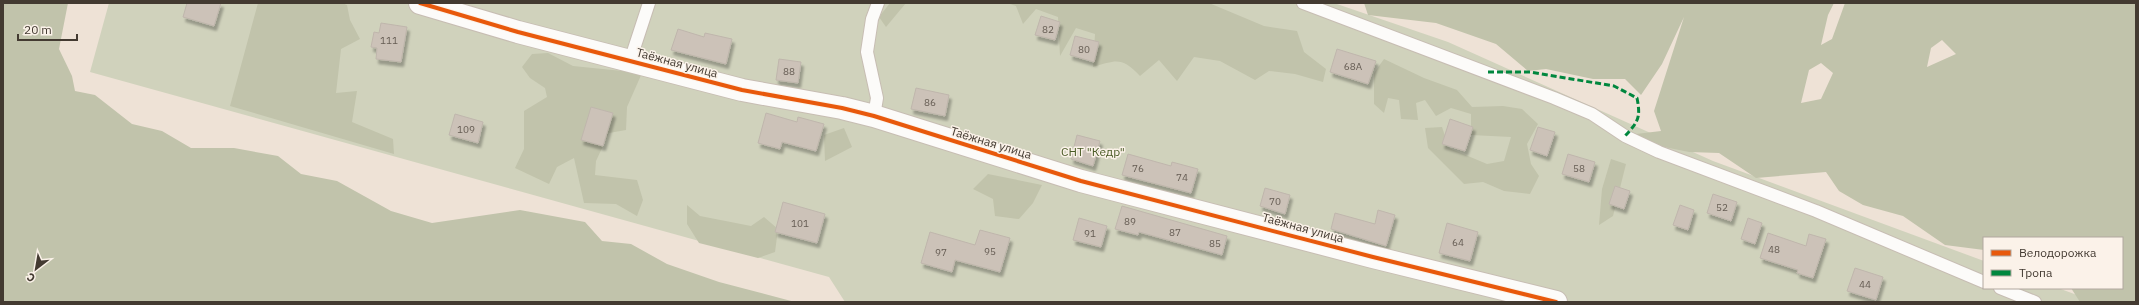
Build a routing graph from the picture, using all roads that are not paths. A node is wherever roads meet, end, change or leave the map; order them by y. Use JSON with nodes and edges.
{"nodes":[{"id":1,"x":420,"y":3,"type":"edge"},
{"id":2,"x":649,"y":3,"type":"edge"},
{"id":3,"x":878,"y":3,"type":"edge"},
{"id":4,"x":1303,"y":3,"type":"edge"},
{"id":5,"x":630,"y":61,"type":"junction"},
{"id":6,"x":874,"y":116,"type":"junction"},
{"id":7,"x":1983,"y":282,"type":"edge"},
{"id":8,"x":2002,"y":289,"type":"edge"},
{"id":9,"x":1556,"y":302,"type":"edge"},
{"id":10,"x":2035,"y":302,"type":"edge"}],
"edges":[{"from":1,"to":5,"type":"street","name":"Таёжная улица"},
{"from":2,"to":5,"type":"lane"},
{"from":3,"to":6,"type":"lane"},
{"from":4,"to":7,"type":"lane"},
{"from":5,"to":6,"type":"street","name":"Таёжная улица"},
{"from":6,"to":9,"type":"street","name":"Таёжная улица"},
{"from":8,"to":10,"type":"lane"}]}
